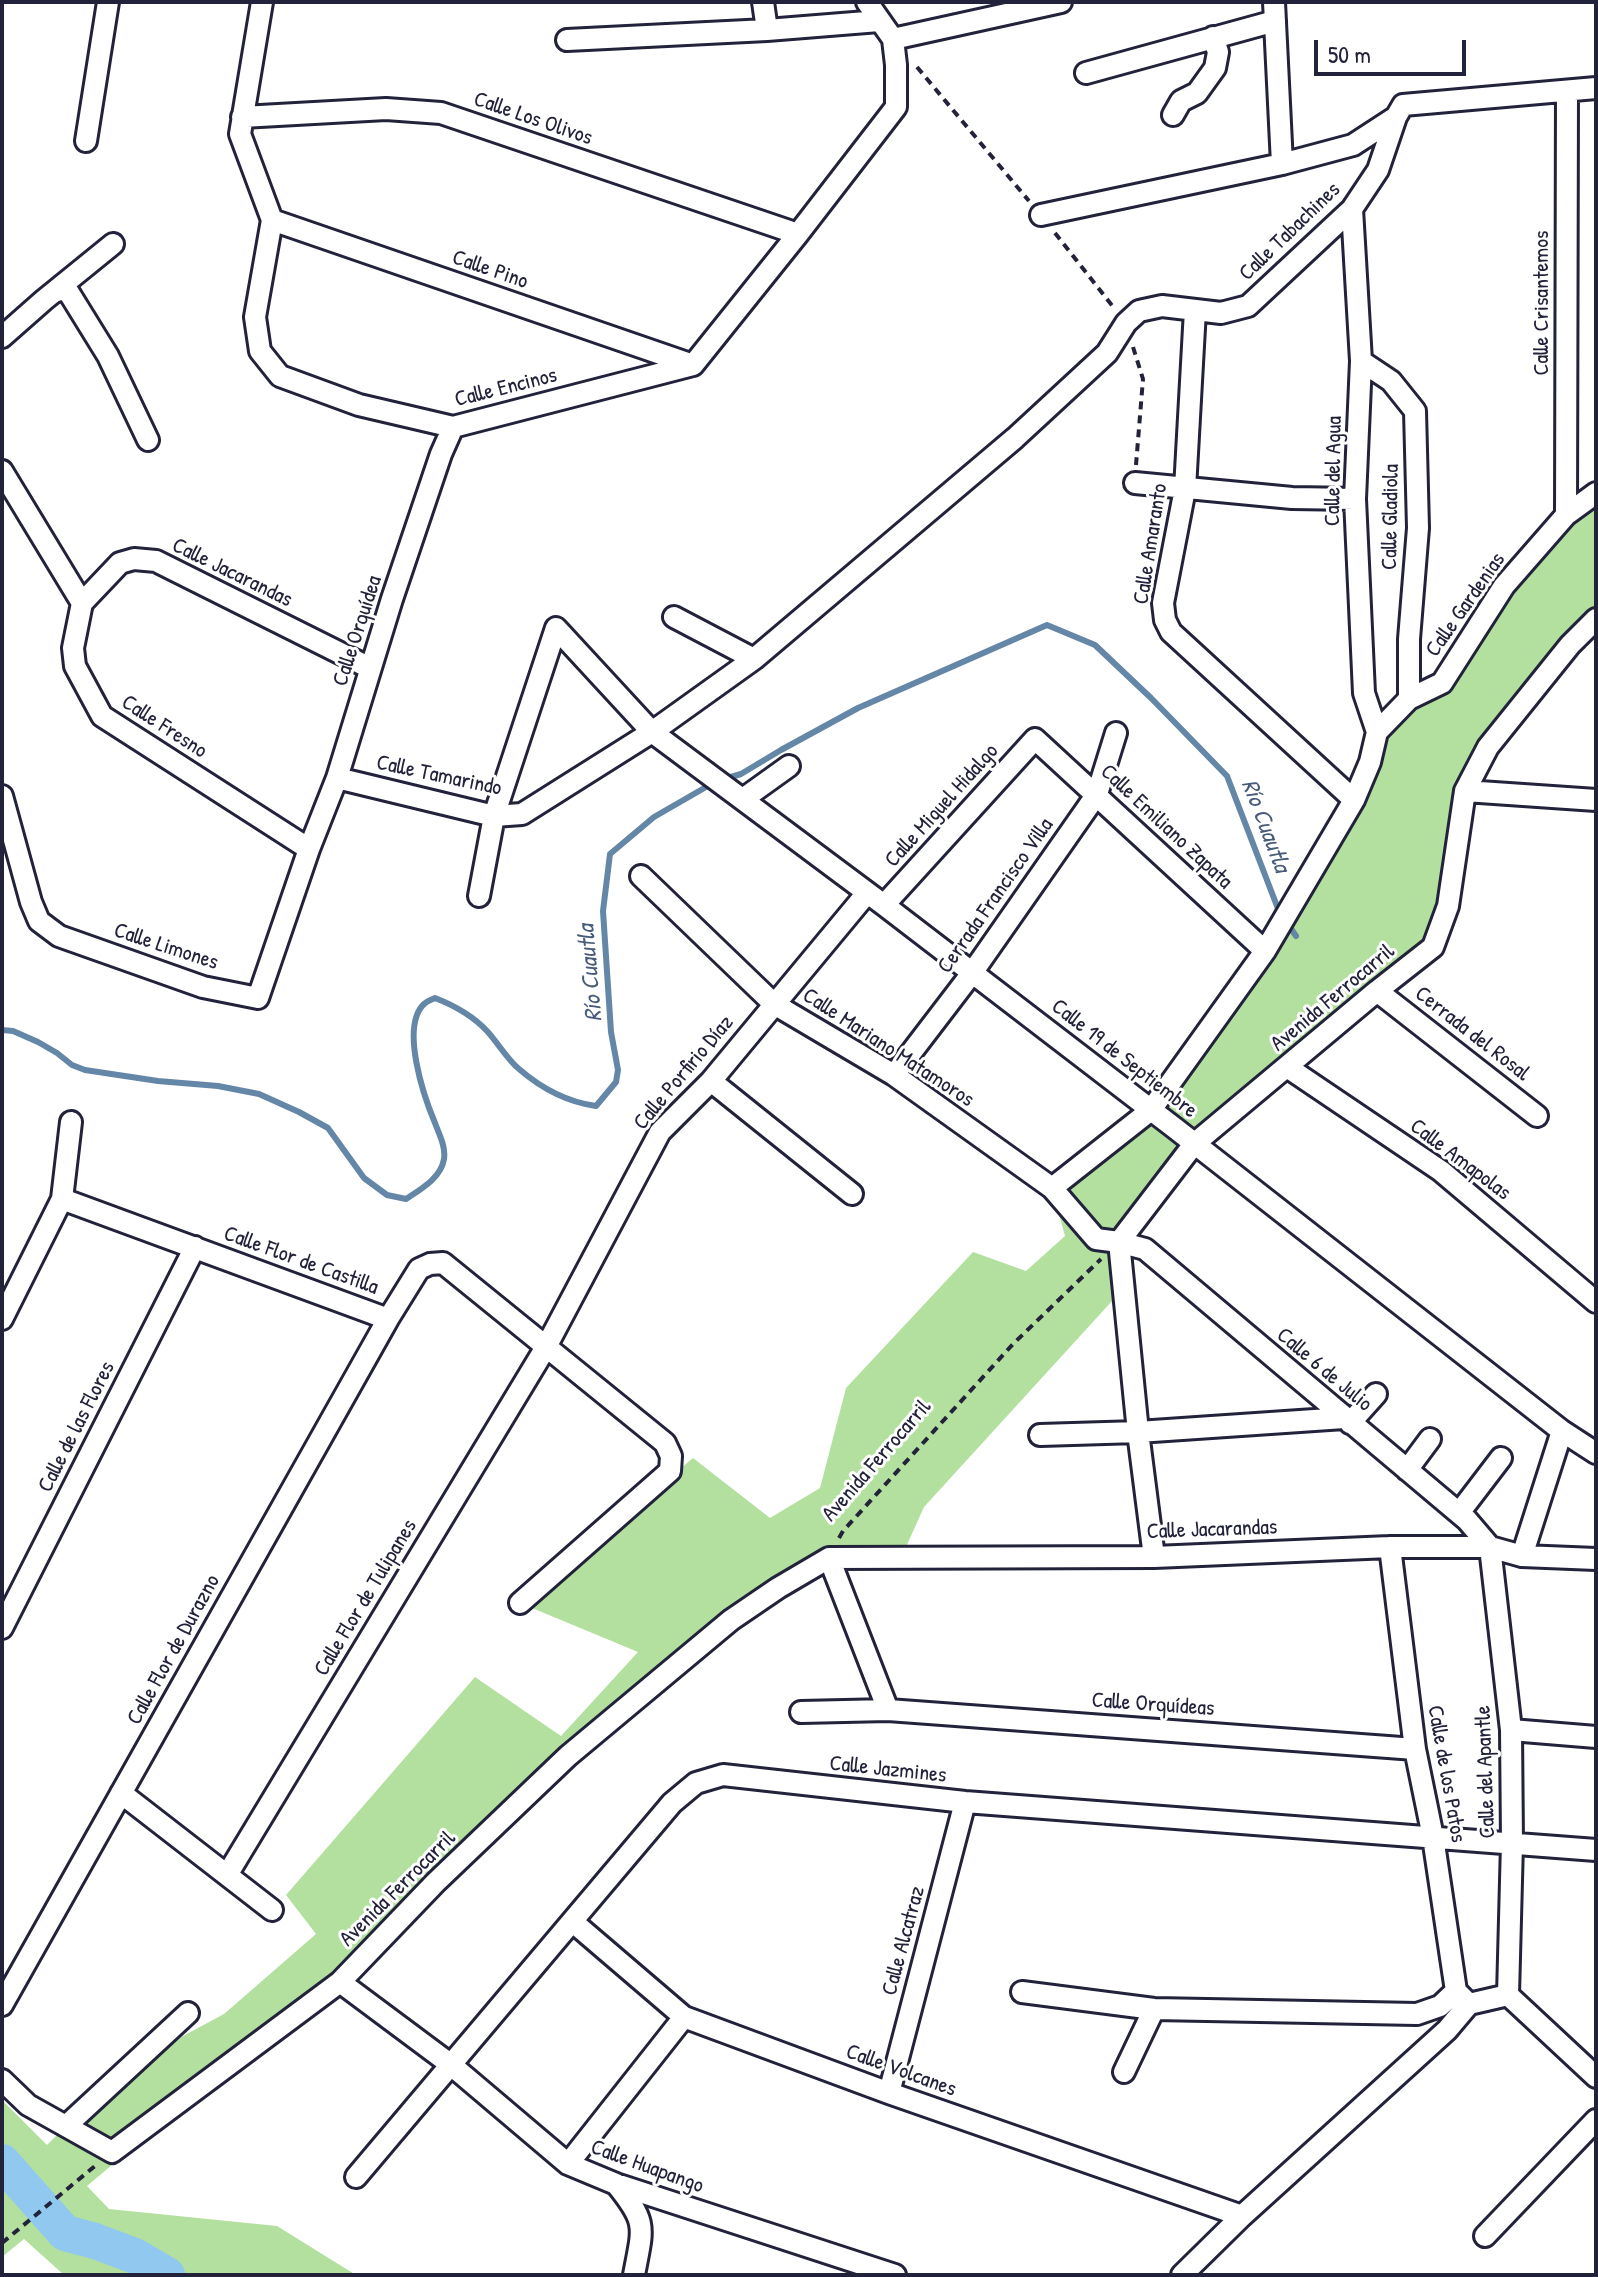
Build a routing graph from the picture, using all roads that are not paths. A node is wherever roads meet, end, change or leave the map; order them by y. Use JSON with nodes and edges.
{"nodes":[{"id":1,"x":108,"y":2,"type":"edge"},
{"id":2,"x":262,"y":2,"type":"edge"},
{"id":3,"x":763,"y":2,"type":"edge"},
{"id":4,"x":867,"y":2,"type":"edge"},
{"id":5,"x":1061,"y":2,"type":"edge"},
{"id":6,"x":1275,"y":11,"type":"edge"},
{"id":7,"x":879,"y":21,"type":"junction"},
{"id":8,"x":767,"y":30,"type":"junction"},
{"id":9,"x":1213,"y":37,"type":"junction"},
{"id":10,"x":893,"y":39,"type":"junction"},
{"id":11,"x":567,"y":40,"type":"dead end"},
{"id":12,"x":1086,"y":73,"type":"dead end"},
{"id":13,"x":1596,"y":88,"type":"edge"},
{"id":14,"x":1567,"y":91,"type":"junction"},
{"id":15,"x":1173,"y":115,"type":"dead end"},
{"id":16,"x":242,"y":117,"type":"junction"},
{"id":17,"x":1396,"y":117,"type":"junction"},
{"id":18,"x":86,"y":141,"type":"dead end"},
{"id":19,"x":1353,"y":145,"type":"junction"},
{"id":20,"x":1282,"y":164,"type":"junction"},
{"id":21,"x":1378,"y":170,"type":"junction"},
{"id":22,"x":1352,"y":209,"type":"junction"},
{"id":23,"x":1041,"y":215,"type":"road end"},
{"id":24,"x":272,"y":220,"type":"junction"},
{"id":25,"x":798,"y":234,"type":"junction"},
{"id":26,"x":113,"y":244,"type":"dead end"},
{"id":27,"x":54,"y":292,"type":"junction"},
{"id":28,"x":1195,"y":310,"type":"junction"},
{"id":29,"x":1126,"y":323,"type":"joint"},
{"id":30,"x":2,"y":337,"type":"edge"},
{"id":31,"x":1361,"y":361,"type":"junction"},
{"id":32,"x":693,"y":365,"type":"junction"},
{"id":33,"x":453,"y":427,"type":"junction"},
{"id":34,"x":148,"y":440,"type":"dead end"},
{"id":35,"x":2,"y":471,"type":"edge"},
{"id":36,"x":1135,"y":483,"type":"road end"},
{"id":37,"x":1185,"y":489,"type":"junction"},
{"id":38,"x":1596,"y":493,"type":"edge"},
{"id":39,"x":1355,"y":499,"type":"junction"},
{"id":40,"x":1566,"y":515,"type":"junction"},
{"id":41,"x":82,"y":603,"type":"junction"},
{"id":42,"x":674,"y":617,"type":"dead end"},
{"id":43,"x":1596,"y":619,"type":"edge"},
{"id":44,"x":754,"y":659,"type":"junction"},
{"id":45,"x":370,"y":668,"type":"junction"},
{"id":46,"x":1409,"y":699,"type":"junction"},
{"id":47,"x":652,"y":732,"type":"junction"},
{"id":48,"x":1377,"y":732,"type":"junction"},
{"id":49,"x":1116,"y":733,"type":"dead end"},
{"id":50,"x":1035,"y":739,"type":"joint"},
{"id":51,"x":789,"y":766,"type":"dead end"},
{"id":52,"x":337,"y":778,"type":"junction"},
{"id":53,"x":1465,"y":791,"type":"junction"},
{"id":54,"x":1097,"y":794,"type":"junction"},
{"id":55,"x":2,"y":796,"type":"edge"},
{"id":56,"x":743,"y":799,"type":"junction"},
{"id":57,"x":1354,"y":800,"type":"junction"},
{"id":58,"x":1596,"y":800,"type":"edge"},
{"id":59,"x":494,"y":816,"type":"junction"},
{"id":60,"x":309,"y":849,"type":"junction"},
{"id":61,"x":641,"y":876,"type":"dead end"},
{"id":62,"x":479,"y":896,"type":"dead end"},
{"id":63,"x":876,"y":899,"type":"junction"},
{"id":64,"x":1265,"y":951,"type":"junction"},
{"id":65,"x":972,"y":973,"type":"junction"},
{"id":66,"x":1377,"y":991,"type":"junction"},
{"id":67,"x":774,"y":1004,"type":"junction"},
{"id":68,"x":1287,"y":1067,"type":"junction"},
{"id":69,"x":894,"y":1075,"type":"junction"},
{"id":70,"x":711,"y":1081,"type":"junction"},
{"id":71,"x":1151,"y":1110,"type":"junction"},
{"id":72,"x":1537,"y":1116,"type":"dead end"},
{"id":73,"x":71,"y":1122,"type":"dead end"},
{"id":74,"x":1194,"y":1144,"type":"junction"},
{"id":75,"x":1052,"y":1188,"type":"junction"},
{"id":76,"x":852,"y":1194,"type":"dead end"},
{"id":77,"x":62,"y":1199,"type":"junction"},
{"id":78,"x":1119,"y":1242,"type":"junction"},
{"id":79,"x":195,"y":1247,"type":"junction"},
{"id":80,"x":1596,"y":1302,"type":"edge"},
{"id":81,"x":2,"y":1319,"type":"edge"},
{"id":82,"x":388,"y":1319,"type":"junction"},
{"id":83,"x":546,"y":1347,"type":"junction"},
{"id":84,"x":1376,"y":1394,"type":"dead end"},
{"id":85,"x":1347,"y":1421,"type":"junction"},
{"id":86,"x":1562,"y":1431,"type":"junction"},
{"id":87,"x":1138,"y":1432,"type":"junction"},
{"id":88,"x":1040,"y":1435,"type":"dead end"},
{"id":89,"x":1430,"y":1439,"type":"dead end"},
{"id":90,"x":1596,"y":1453,"type":"edge"},
{"id":91,"x":1501,"y":1458,"type":"dead end"},
{"id":92,"x":1407,"y":1470,"type":"junction"},
{"id":93,"x":1459,"y":1513,"type":"junction"},
{"id":94,"x":1390,"y":1547,"type":"junction"},
{"id":95,"x":1490,"y":1547,"type":"junction"},
{"id":96,"x":1522,"y":1556,"type":"junction"},
{"id":97,"x":1154,"y":1557,"type":"junction"},
{"id":98,"x":829,"y":1558,"type":"junction"},
{"id":99,"x":1596,"y":1559,"type":"edge"},
{"id":100,"x":520,"y":1603,"type":"dead end"},
{"id":101,"x":2,"y":1628,"type":"edge"},
{"id":102,"x":888,"y":1710,"type":"junction"},
{"id":103,"x":801,"y":1712,"type":"dead end"},
{"id":104,"x":1511,"y":1730,"type":"junction"},
{"id":105,"x":1596,"y":1737,"type":"edge"},
{"id":106,"x":1415,"y":1749,"type":"junction"},
{"id":107,"x":121,"y":1793,"type":"junction"},
{"id":108,"x":965,"y":1802,"type":"junction"},
{"id":109,"x":1433,"y":1837,"type":"junction"},
{"id":110,"x":1512,"y":1843,"type":"junction"},
{"id":111,"x":1596,"y":1850,"type":"edge"},
{"id":112,"x":227,"y":1875,"type":"junction"},
{"id":113,"x":272,"y":1910,"type":"dead end"},
{"id":114,"x":573,"y":1922,"type":"junction"},
{"id":115,"x":340,"y":1982,"type":"junction"},
{"id":116,"x":1022,"y":1992,"type":"dead end"},
{"id":117,"x":1508,"y":1995,"type":"junction"},
{"id":118,"x":1462,"y":1998,"type":"junction"},
{"id":119,"x":2,"y":2005,"type":"edge"},
{"id":120,"x":1154,"y":2009,"type":"junction"},
{"id":121,"x":188,"y":2013,"type":"dead end"},
{"id":122,"x":1417,"y":2014,"type":"junction"},
{"id":123,"x":684,"y":2017,"type":"junction"},
{"id":124,"x":1447,"y":2030,"type":"junction"},
{"id":125,"x":450,"y":2064,"type":"junction"},
{"id":126,"x":1124,"y":2072,"type":"dead end"},
{"id":127,"x":1596,"y":2077,"type":"edge"},
{"id":128,"x":2,"y":2080,"type":"edge"},
{"id":129,"x":889,"y":2093,"type":"junction"},
{"id":130,"x":1596,"y":2120,"type":"edge"},
{"id":131,"x":66,"y":2126,"type":"junction"},
{"id":132,"x":568,"y":2164,"type":"junction"},
{"id":133,"x":356,"y":2177,"type":"dead end"},
{"id":134,"x":616,"y":2184,"type":"junction"},
{"id":135,"x":1242,"y":2216,"type":"junction"},
{"id":136,"x":1485,"y":2236,"type":"dead end"},
{"id":137,"x":634,"y":2275,"type":"edge"},
{"id":138,"x":895,"y":2275,"type":"edge"},
{"id":139,"x":1182,"y":2275,"type":"edge"}],
"edges":[{"from":1,"to":18,"type":"street"},
{"from":2,"to":16,"type":"street"},
{"from":3,"to":8,"type":"street"},
{"from":4,"to":7,"type":"street"},
{"from":5,"to":10,"type":"street"},
{"from":6,"to":9,"type":"street"},
{"from":6,"to":20,"type":"street"},
{"from":7,"to":8,"type":"street"},
{"from":7,"to":10,"type":"street"},
{"from":8,"to":11,"type":"street"},
{"from":9,"to":12,"type":"street"},
{"from":9,"to":15,"type":"street"},
{"from":10,"to":25,"type":"street"},
{"from":13,"to":14,"type":"street","name":"Calle Tabachines"},
{"from":14,"to":17,"type":"street","name":"Calle Tabachines"},
{"from":14,"to":40,"type":"street","name":"Calle Crisantemos"},
{"from":16,"to":24,"type":"street"},
{"from":16,"to":25,"type":"street","name":"Calle Los Olivos"},
{"from":17,"to":19,"type":"street","name":"Calle Tabachines"},
{"from":17,"to":21,"type":"street","name":"Calle Tabachines"},
{"from":19,"to":20,"type":"street","name":"Calle Tabachines"},
{"from":19,"to":21,"type":"street"},
{"from":20,"to":23,"type":"street","name":"Calle Tabachines"},
{"from":21,"to":22,"type":"street","name":"Calle Tabachines"},
{"from":22,"to":28,"type":"street","name":"Calle Tabachines"},
{"from":22,"to":31,"type":"street","name":"Calle del Agua"},
{"from":24,"to":32,"type":"street","name":"Calle Pino"},
{"from":24,"to":33,"type":"street","name":"Calle Encinos"},
{"from":25,"to":32,"type":"street"},
{"from":26,"to":27,"type":"street"},
{"from":27,"to":30,"type":"street"},
{"from":27,"to":34,"type":"street"},
{"from":28,"to":29,"type":"street","name":"Calle Tabachines"},
{"from":28,"to":37,"type":"street","name":"Calle Amaranto"},
{"from":29,"to":44,"type":"street","name":"Calle Tamarindo"},
{"from":31,"to":39,"type":"street","name":"Calle del Agua"},
{"from":31,"to":46,"type":"street","name":"Calle Gladiola"},
{"from":32,"to":33,"type":"street","name":"Calle Encinos"},
{"from":33,"to":45,"type":"street","name":"Calle Orquídea"},
{"from":35,"to":41,"type":"street"},
{"from":36,"to":37,"type":"street"},
{"from":37,"to":39,"type":"street"},
{"from":37,"to":57,"type":"street","name":"Calle Amaranto"},
{"from":38,"to":40,"type":"street","name":"Calle Gardenias"},
{"from":39,"to":48,"type":"street","name":"Calle del Agua"},
{"from":40,"to":46,"type":"street","name":"Calle Gardenias"},
{"from":41,"to":45,"type":"street","name":"Calle Jacarandas"},
{"from":41,"to":60,"type":"street","name":"Calle Fresno"},
{"from":42,"to":44,"type":"street"},
{"from":43,"to":53,"type":"street","name":"Avenida Ferrocarril"},
{"from":44,"to":47,"type":"street","name":"Calle Tamarindo"},
{"from":45,"to":52,"type":"street","name":"Calle Orquídea"},
{"from":46,"to":48,"type":"street","name":"Calle Gardenias"},
{"from":47,"to":56,"type":"street","name":"Calle 19 de Septiembre"},
{"from":47,"to":59,"type":"street","name":"Calle Tamarindo"},
{"from":47,"to":59,"type":"street","name":"Calle 19 de Septiembre"},
{"from":48,"to":57,"type":"street","name":"Calle Gardenias"},
{"from":49,"to":54,"type":"street","name":"Cerrada Francisco Villa"},
{"from":50,"to":54,"type":"street","name":"Calle Emiliano Zapata"},
{"from":50,"to":63,"type":"street","name":"Calle Miguel Hidalgo"},
{"from":51,"to":56,"type":"street"},
{"from":52,"to":59,"type":"street","name":"Calle Tamarindo"},
{"from":52,"to":60,"type":"street","name":"Calle Orquídea"},
{"from":53,"to":58,"type":"street"},
{"from":53,"to":66,"type":"street","name":"Avenida Ferrocarril"},
{"from":54,"to":64,"type":"street","name":"Calle Emiliano Zapata"},
{"from":54,"to":65,"type":"street","name":"Cerrada Francisco Villa"},
{"from":55,"to":60,"type":"street","name":"Calle Limones"},
{"from":56,"to":63,"type":"street","name":"Calle 19 de Septiembre"},
{"from":57,"to":64,"type":"street","name":"Calle Gardenias"},
{"from":59,"to":62,"type":"street"},
{"from":61,"to":67,"type":"street","name":"Calle Mariano Matamoros"},
{"from":63,"to":65,"type":"street","name":"Calle 19 de Septiembre"},
{"from":63,"to":67,"type":"street","name":"Calle Porfirio Díaz"},
{"from":64,"to":71,"type":"street","name":"Calle Gardenias"},
{"from":65,"to":69,"type":"street","name":"Cerrada Francisco Villa"},
{"from":65,"to":71,"type":"street","name":"Calle 19 de Septiembre"},
{"from":66,"to":68,"type":"street","name":"Avenida Ferrocarril"},
{"from":66,"to":72,"type":"street","name":"Cerrada del Rosal"},
{"from":67,"to":69,"type":"street","name":"Calle Mariano Matamoros"},
{"from":67,"to":70,"type":"street","name":"Calle Porfirio Díaz"},
{"from":68,"to":74,"type":"street","name":"Avenida Ferrocarril"},
{"from":68,"to":80,"type":"street","name":"Calle Amapolas"},
{"from":69,"to":75,"type":"street","name":"Calle Mariano Matamoros"},
{"from":70,"to":76,"type":"street"},
{"from":70,"to":83,"type":"street","name":"Calle Porfirio Díaz"},
{"from":71,"to":74,"type":"street","name":"Calle 19 de Septiembre"},
{"from":71,"to":75,"type":"street"},
{"from":73,"to":77,"type":"street"},
{"from":74,"to":78,"type":"street","name":"Avenida Ferrocarril"},
{"from":74,"to":86,"type":"street","name":"Calle 19 de Septiembre"},
{"from":75,"to":78,"type":"street","name":"Calle Mariano Matamoros"},
{"from":77,"to":79,"type":"street","name":"Calle Flor de Castilla"},
{"from":77,"to":81,"type":"street"},
{"from":78,"to":85,"type":"street","name":"Calle 6 de Julio"},
{"from":78,"to":87,"type":"street"},
{"from":79,"to":82,"type":"street","name":"Calle Flor de Castilla"},
{"from":79,"to":101,"type":"street","name":"Calle de las Flores"},
{"from":82,"to":83,"type":"street","name":"Calle Flor de Castilla"},
{"from":82,"to":107,"type":"street","name":"Calle Flor de Durazno"},
{"from":83,"to":100,"type":"street","name":"Calle Flor de Castilla"},
{"from":83,"to":112,"type":"street","name":"Calle Flor de Tulipanes"},
{"from":84,"to":85,"type":"street"},
{"from":85,"to":87,"type":"street"},
{"from":85,"to":92,"type":"street","name":"Calle 6 de Julio"},
{"from":86,"to":90,"type":"street","name":"Calle 19 de Septiembre"},
{"from":86,"to":96,"type":"street"},
{"from":87,"to":88,"type":"street"},
{"from":87,"to":97,"type":"street"},
{"from":89,"to":92,"type":"street"},
{"from":91,"to":93,"type":"street"},
{"from":92,"to":93,"type":"street","name":"Calle 6 de Julio"},
{"from":93,"to":95,"type":"street","name":"Calle 6 de Julio"},
{"from":94,"to":95,"type":"street","name":"Calle Jacarandas"},
{"from":94,"to":97,"type":"street","name":"Calle Jacarandas"},
{"from":94,"to":106,"type":"street","name":"Calle de los Patos"},
{"from":95,"to":96,"type":"street","name":"Calle Jacarandas"},
{"from":95,"to":104,"type":"street","name":"Calle del Apantle"},
{"from":96,"to":99,"type":"street","name":"Calle Jacarandas"},
{"from":97,"to":98,"type":"street","name":"Calle Jacarandas"},
{"from":98,"to":102,"type":"street"},
{"from":98,"to":115,"type":"street","name":"Avenida Ferrocarril"},
{"from":102,"to":103,"type":"street","name":"Calle Orquídeas"},
{"from":102,"to":106,"type":"street","name":"Calle Orquídeas"},
{"from":104,"to":105,"type":"street"},
{"from":104,"to":110,"type":"street","name":"Calle del Apantle"},
{"from":106,"to":109,"type":"street","name":"Calle de los Patos"},
{"from":107,"to":112,"type":"street"},
{"from":107,"to":119,"type":"street","name":"Calle Flor de Durazno"},
{"from":108,"to":109,"type":"street","name":"Calle Jazmines"},
{"from":108,"to":114,"type":"street","name":"Calle Jazmines"},
{"from":108,"to":129,"type":"street","name":"Calle Alcatraz"},
{"from":109,"to":110,"type":"street","name":"Calle Jazmines"},
{"from":109,"to":118,"type":"street","name":"Calle de los Patos"},
{"from":110,"to":111,"type":"street","name":"Calle Jazmines"},
{"from":110,"to":117,"type":"street","name":"Calle del Apantle"},
{"from":112,"to":113,"type":"street"},
{"from":114,"to":123,"type":"street","name":"Calle Volcanes"},
{"from":114,"to":125,"type":"street","name":"Calle Jazmines"},
{"from":115,"to":125,"type":"street","name":"Calle Huapango"},
{"from":115,"to":131,"type":"street","name":"Avenida Ferrocarril"},
{"from":116,"to":120,"type":"street"},
{"from":117,"to":118,"type":"street"},
{"from":117,"to":127,"type":"street"},
{"from":118,"to":122,"type":"street"},
{"from":118,"to":124,"type":"street"},
{"from":120,"to":122,"type":"street"},
{"from":120,"to":126,"type":"street"},
{"from":121,"to":131,"type":"street"},
{"from":122,"to":124,"type":"street"},
{"from":123,"to":129,"type":"street","name":"Calle Volcanes"},
{"from":123,"to":132,"type":"street"},
{"from":124,"to":135,"type":"street"},
{"from":125,"to":132,"type":"street","name":"Calle Huapango"},
{"from":125,"to":133,"type":"street","name":"Calle Jazmines"},
{"from":128,"to":131,"type":"street"},
{"from":129,"to":135,"type":"street","name":"Calle Volcanes"},
{"from":130,"to":136,"type":"street"},
{"from":132,"to":134,"type":"street","name":"Calle Huapango"},
{"from":134,"to":137,"type":"street"},
{"from":134,"to":138,"type":"street","name":"Calle Huapango"},
{"from":135,"to":139,"type":"street"}]}
